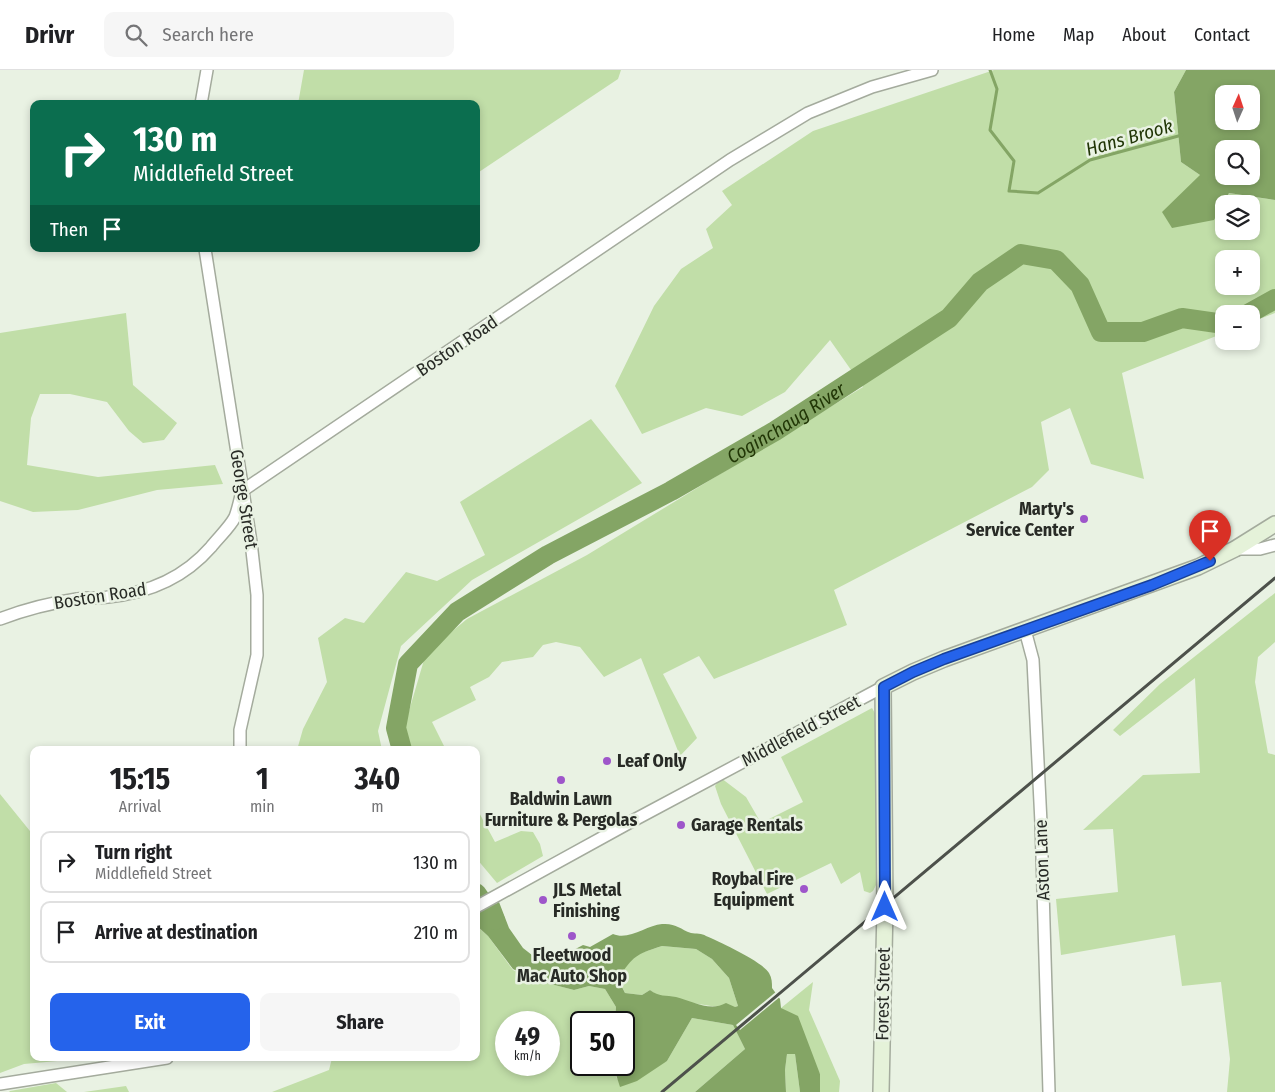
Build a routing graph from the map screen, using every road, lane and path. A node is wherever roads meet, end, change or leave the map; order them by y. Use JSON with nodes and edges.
{"nodes":[{"id":1,"x":207,"y":70,"type":"edge"},
{"id":2,"x":932,"y":70,"type":"edge"},
{"id":3,"x":202,"y":100,"type":"edge"},
{"id":4,"x":205,"y":252,"type":"edge"},
{"id":5,"x":242,"y":491,"type":"junction"},
{"id":6,"x":1275,"y":524,"type":"edge"},
{"id":7,"x":1275,"y":545,"type":"edge"},
{"id":8,"x":1236,"y":549,"type":"junction"},
{"id":9,"x":0,"y":619,"type":"edge"},
{"id":10,"x":1025,"y":630,"type":"junction"},
{"id":11,"x":884,"y":687,"type":"junction"},
{"id":12,"x":240,"y":746,"type":"edge"},
{"id":13,"x":480,"y":905,"type":"edge"},
{"id":14,"x":148,"y":1061,"type":"edge"},
{"id":15,"x":0,"y":1084,"type":"edge"},
{"id":16,"x":881,"y":1092,"type":"edge"},
{"id":17,"x":1049,"y":1092,"type":"edge"}],
"edges":[{"from":1,"to":3,"type":"street"},
{"from":2,"to":5,"type":"street","name":"Boston Road"},
{"from":4,"to":5,"type":"street","name":"George Street"},
{"from":5,"to":9,"type":"street","name":"Boston Road"},
{"from":5,"to":12,"type":"street","name":"George Street"},
{"from":6,"to":8,"type":"main road","name":"Middlefield Street"},
{"from":7,"to":8,"type":"street"},
{"from":8,"to":10,"type":"main road","name":"Middlefield Street"},
{"from":10,"to":11,"type":"main road","name":"Middlefield Street"},
{"from":10,"to":17,"type":"street","name":"Aston Lane"},
{"from":11,"to":13,"type":"street","name":"Middlefield Street"},
{"from":11,"to":16,"type":"main road","name":"Forest Street"},
{"from":14,"to":15,"type":"street"}]}
